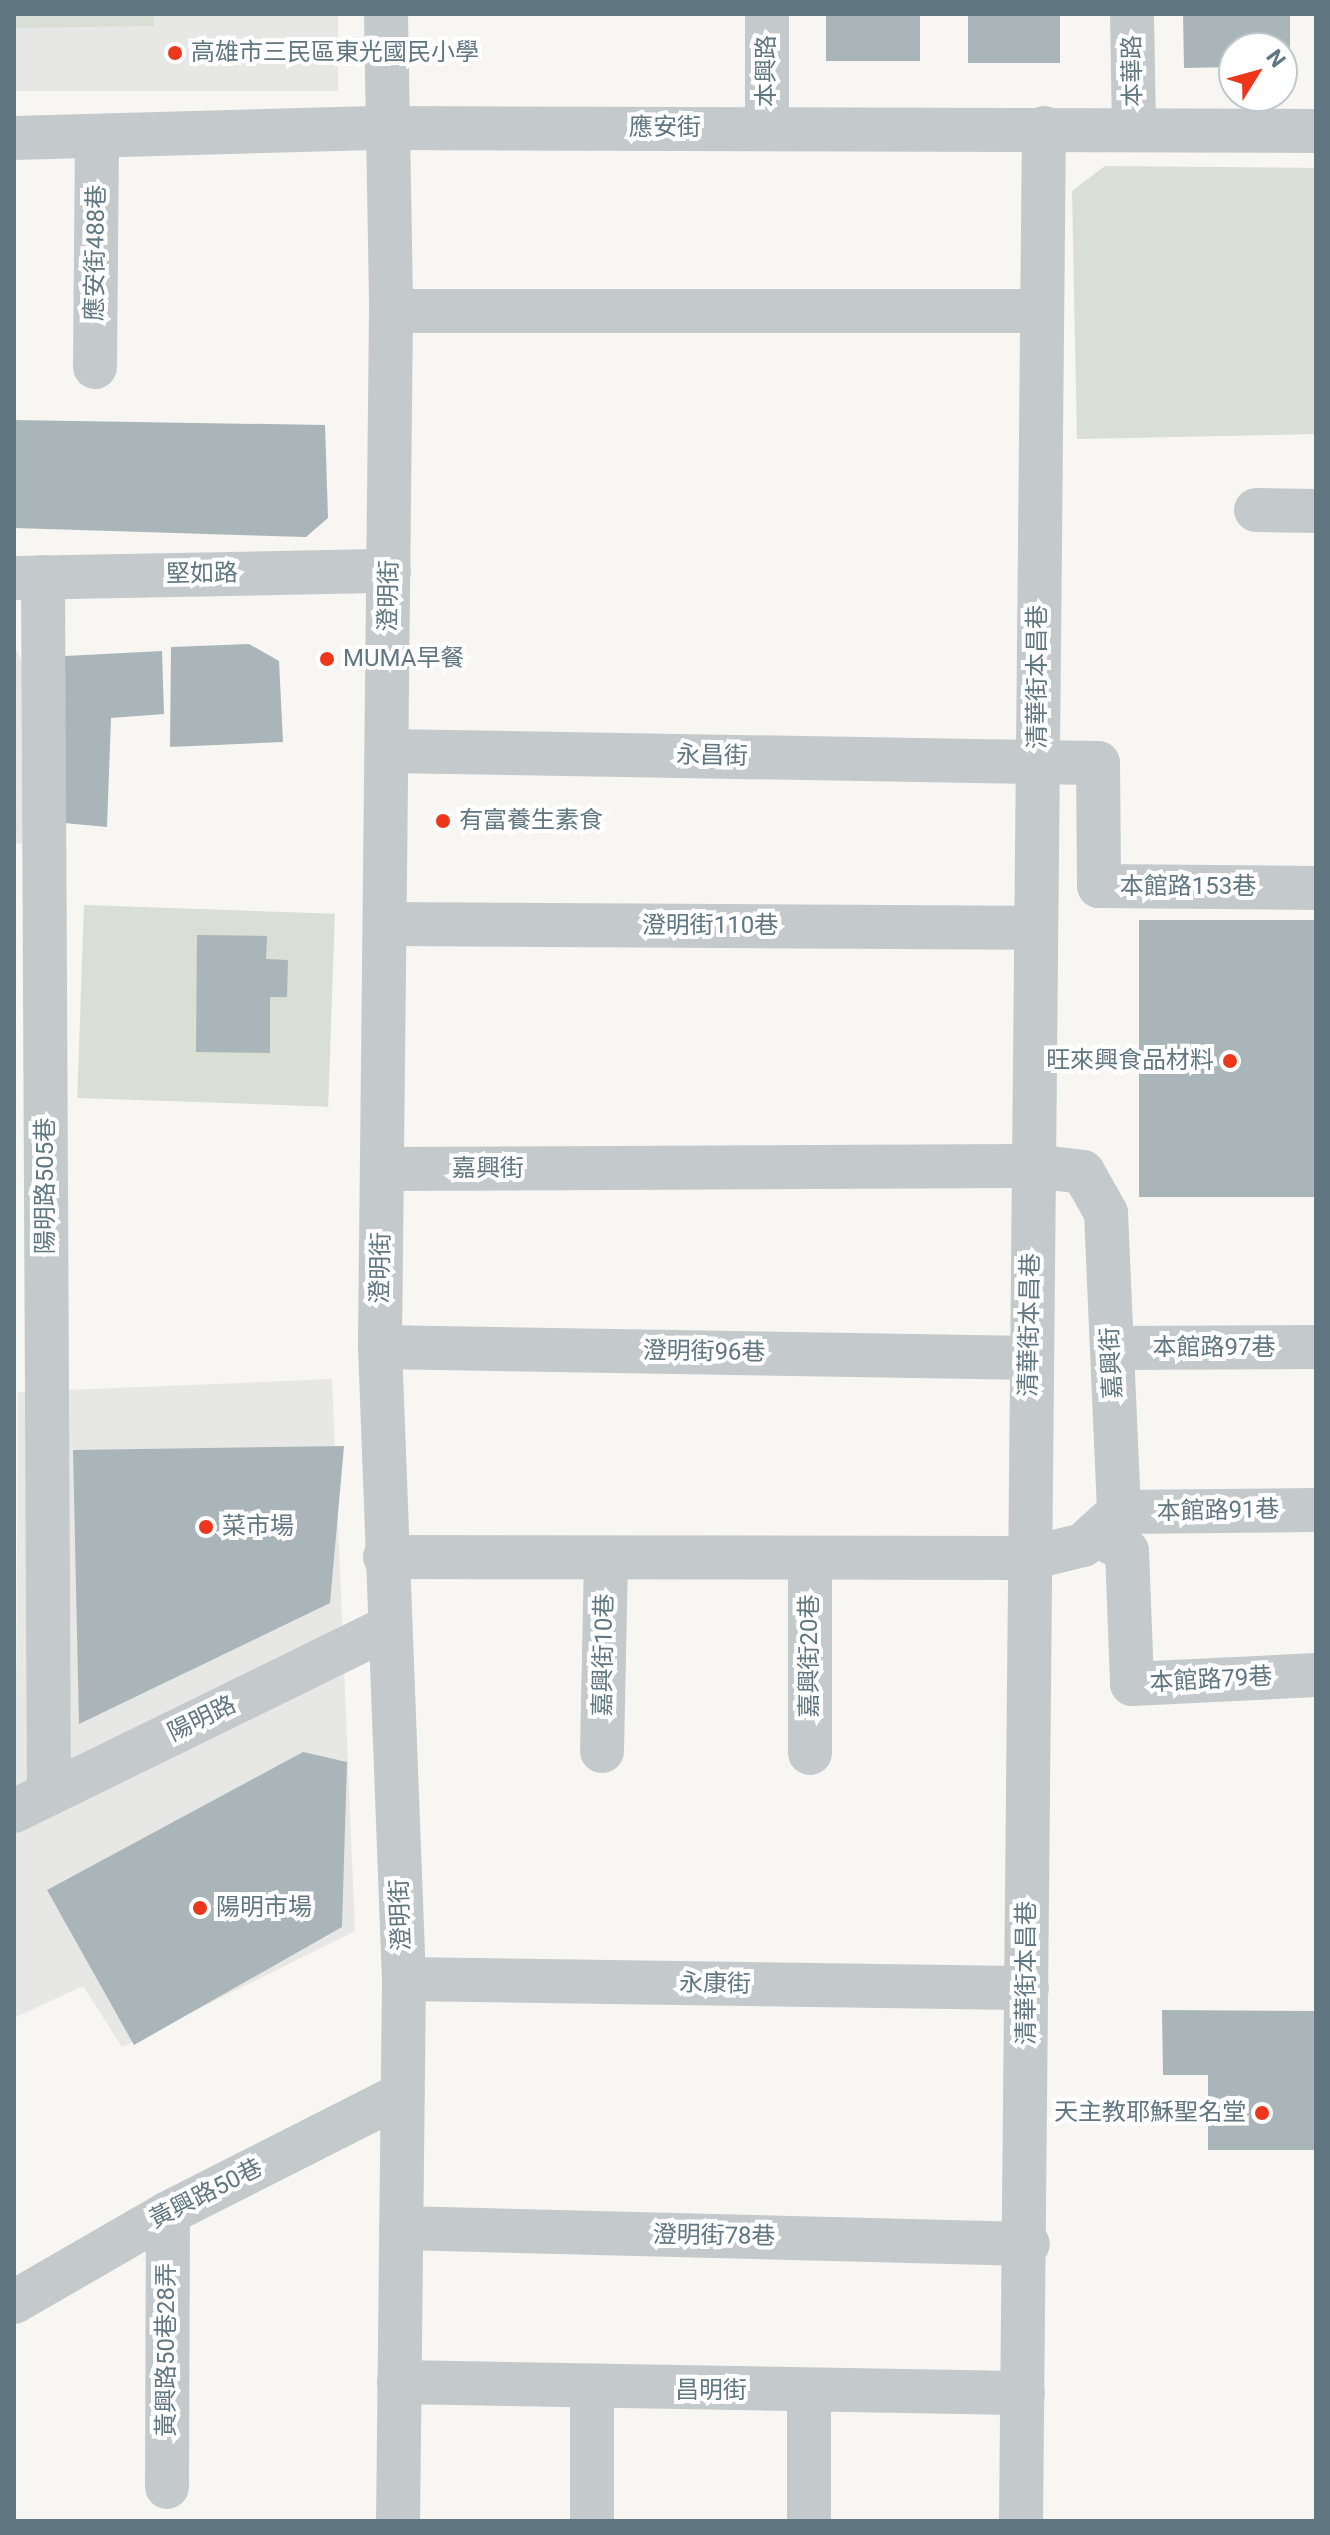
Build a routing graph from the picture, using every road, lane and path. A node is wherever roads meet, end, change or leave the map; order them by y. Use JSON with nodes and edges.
{"nodes":[{"id":1,"x":386,"y":14,"type":"edge"},
{"id":2,"x":767,"y":14,"type":"edge"},
{"id":3,"x":1132,"y":14,"type":"edge"},
{"id":4,"x":383,"y":128,"type":"junction"},
{"id":5,"x":767,"y":128,"type":"junction"},
{"id":6,"x":1044,"y":128,"type":"junction"},
{"id":7,"x":1134,"y":128,"type":"junction"},
{"id":8,"x":1316,"y":131,"type":"edge"},
{"id":9,"x":14,"y":138,"type":"edge"},
{"id":10,"x":97,"y":139,"type":"junction"},
{"id":11,"x":391,"y":311,"type":"junction"},
{"id":12,"x":1041,"y":311,"type":"junction"},
{"id":13,"x":95,"y":367,"type":"dead end"},
{"id":14,"x":1256,"y":510,"type":"dead end"},
{"id":15,"x":1316,"y":511,"type":"edge"},
{"id":16,"x":389,"y":571,"type":"junction"},
{"id":17,"x":29,"y":578,"type":"edge"},
{"id":18,"x":387,"y":751,"type":"junction"},
{"id":19,"x":1037,"y":761,"type":"junction"},
{"id":20,"x":1316,"y":888,"type":"edge"},
{"id":21,"x":385,"y":924,"type":"junction"},
{"id":22,"x":1035,"y":928,"type":"junction"},
{"id":23,"x":30,"y":1071,"type":"edge"},
{"id":24,"x":1033,"y":1166,"type":"junction"},
{"id":25,"x":382,"y":1169,"type":"junction"},
{"id":26,"x":380,"y":1347,"type":"junction"},
{"id":27,"x":1316,"y":1347,"type":"edge"},
{"id":28,"x":1112,"y":1348,"type":"junction"},
{"id":29,"x":1027,"y":1358,"type":"junction"},
{"id":30,"x":1316,"y":1510,"type":"edge"},
{"id":31,"x":1107,"y":1523,"type":"junction"},
{"id":32,"x":385,"y":1557,"type":"junction"},
{"id":33,"x":1030,"y":1558,"type":"junction"},
{"id":34,"x":606,"y":1559,"type":"junction"},
{"id":35,"x":810,"y":1559,"type":"junction"},
{"id":36,"x":389,"y":1627,"type":"junction"},
{"id":37,"x":1316,"y":1675,"type":"edge"},
{"id":38,"x":602,"y":1751,"type":"dead end"},
{"id":39,"x":810,"y":1753,"type":"dead end"},
{"id":40,"x":31,"y":1803,"type":"edge"},
{"id":41,"x":404,"y":1979,"type":"junction"},
{"id":42,"x":1027,"y":1988,"type":"junction"},
{"id":43,"x":403,"y":2094,"type":"junction"},
{"id":44,"x":168,"y":2213,"type":"junction"},
{"id":45,"x":401,"y":2228,"type":"junction"},
{"id":46,"x":1028,"y":2244,"type":"junction"},
{"id":47,"x":14,"y":2302,"type":"edge"},
{"id":48,"x":399,"y":2382,"type":"junction"},
{"id":49,"x":592,"y":2390,"type":"junction"},
{"id":50,"x":809,"y":2392,"type":"junction"},
{"id":51,"x":1023,"y":2393,"type":"junction"},
{"id":52,"x":167,"y":2487,"type":"dead end"},
{"id":53,"x":398,"y":2521,"type":"edge"},
{"id":54,"x":592,"y":2521,"type":"edge"},
{"id":55,"x":809,"y":2521,"type":"edge"},
{"id":56,"x":1021,"y":2521,"type":"edge"}],
"edges":[{"from":1,"to":4,"type":"street","name":"澄明街"},
{"from":2,"to":5,"type":"street","name":"本興路"},
{"from":3,"to":7,"type":"street","name":"本華路"},
{"from":4,"to":5,"type":"street","name":"應安街"},
{"from":4,"to":10,"type":"street","name":"應安街"},
{"from":4,"to":11,"type":"street","name":"澄明街"},
{"from":5,"to":6,"type":"street","name":"應安街"},
{"from":6,"to":7,"type":"street","name":"應安街"},
{"from":6,"to":12,"type":"street","name":"清華街本昌巷"},
{"from":7,"to":8,"type":"street","name":"應安街"},
{"from":9,"to":10,"type":"street","name":"應安街"},
{"from":10,"to":13,"type":"street","name":"應安街488巷"},
{"from":11,"to":12,"type":"street"},
{"from":11,"to":16,"type":"street","name":"澄明街"},
{"from":12,"to":19,"type":"street","name":"清華街本昌巷"},
{"from":14,"to":15,"type":"street"},
{"from":16,"to":17,"type":"street","name":"堅如路"},
{"from":16,"to":18,"type":"street","name":"澄明街"},
{"from":17,"to":23,"type":"street","name":"陽明路505巷"},
{"from":18,"to":19,"type":"street","name":"永昌街"},
{"from":18,"to":21,"type":"street","name":"澄明街"},
{"from":19,"to":20,"type":"street","name":"本館路153巷"},
{"from":19,"to":22,"type":"street","name":"清華街本昌巷"},
{"from":21,"to":22,"type":"street","name":"澄明街110巷"},
{"from":21,"to":25,"type":"street","name":"澄明街"},
{"from":22,"to":24,"type":"street","name":"清華街本昌巷"},
{"from":23,"to":40,"type":"street","name":"陽明路505巷"},
{"from":24,"to":25,"type":"street","name":"嘉興街"},
{"from":24,"to":28,"type":"street","name":"嘉興街"},
{"from":24,"to":29,"type":"street","name":"清華街本昌巷"},
{"from":25,"to":26,"type":"street","name":"澄明街"},
{"from":26,"to":29,"type":"street","name":"澄明街96巷"},
{"from":26,"to":32,"type":"street","name":"澄明街"},
{"from":27,"to":28,"type":"street","name":"本館路97巷"},
{"from":28,"to":31,"type":"street","name":"嘉興街"},
{"from":29,"to":33,"type":"street","name":"清華街本昌巷"},
{"from":30,"to":31,"type":"street","name":"本館路91巷"},
{"from":31,"to":33,"type":"street"},
{"from":31,"to":37,"type":"street","name":"本館路79巷"},
{"from":32,"to":34,"type":"street"},
{"from":32,"to":36,"type":"street","name":"澄明街"},
{"from":33,"to":35,"type":"street"},
{"from":33,"to":42,"type":"street","name":"清華街本昌巷"},
{"from":34,"to":35,"type":"street"},
{"from":34,"to":38,"type":"street","name":"嘉興街10巷"},
{"from":35,"to":39,"type":"street","name":"嘉興街20巷"},
{"from":36,"to":40,"type":"street","name":"陽明路"},
{"from":36,"to":41,"type":"street","name":"澄明街"},
{"from":41,"to":42,"type":"street","name":"永康街"},
{"from":41,"to":43,"type":"street","name":"澄明街"},
{"from":42,"to":46,"type":"street","name":"清華街本昌巷"},
{"from":43,"to":44,"type":"street","name":"黃興路50巷"},
{"from":43,"to":45,"type":"street","name":"澄明街"},
{"from":44,"to":47,"type":"street","name":"黃興路50巷"},
{"from":44,"to":52,"type":"street","name":"黃興路50巷28弄"},
{"from":45,"to":46,"type":"street","name":"澄明街78巷"},
{"from":45,"to":48,"type":"street","name":"澄明街"},
{"from":46,"to":51,"type":"street","name":"清華街本昌巷"},
{"from":48,"to":49,"type":"street","name":"昌明街"},
{"from":48,"to":53,"type":"street","name":"澄明街"},
{"from":49,"to":50,"type":"street","name":"昌明街"},
{"from":49,"to":54,"type":"street"},
{"from":50,"to":51,"type":"street","name":"昌明街"},
{"from":50,"to":55,"type":"street"},
{"from":51,"to":56,"type":"street","name":"清華街本昌巷"}]}
